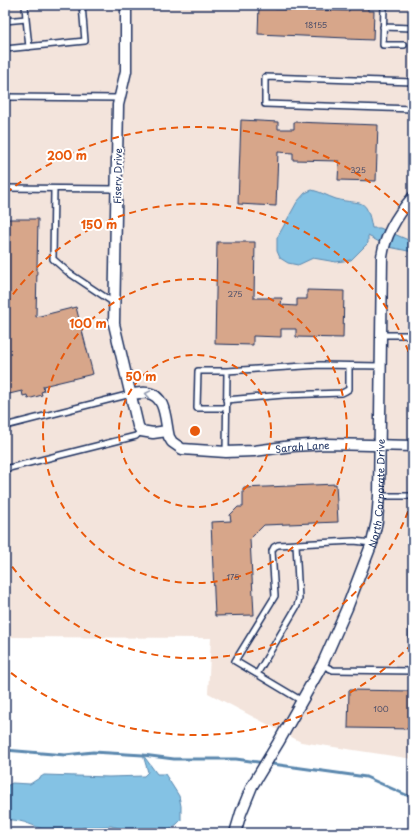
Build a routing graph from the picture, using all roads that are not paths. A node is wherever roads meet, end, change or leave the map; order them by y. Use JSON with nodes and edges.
{"nodes":[{"id":1,"x":25,"y":5,"type":"edge"},
{"id":2,"x":82,"y":5,"type":"edge"},
{"id":3,"x":126,"y":5,"type":"edge"},
{"id":4,"x":384,"y":5,"type":"edge"},
{"id":5,"x":26,"y":19,"type":"junction"},
{"id":6,"x":5,"y":21,"type":"edge"},
{"id":7,"x":384,"y":27,"type":"junction"},
{"id":8,"x":413,"y":28,"type":"edge"},
{"id":9,"x":404,"y":45,"type":"dead end"},
{"id":10,"x":29,"y":47,"type":"junction"},
{"id":11,"x":5,"y":49,"type":"edge"},
{"id":12,"x":413,"y":82,"type":"edge"},
{"id":13,"x":5,"y":97,"type":"edge"},
{"id":14,"x":120,"y":98,"type":"junction"},
{"id":15,"x":413,"y":109,"type":"edge"},
{"id":16,"x":5,"y":188,"type":"edge"},
{"id":17,"x":54,"y":189,"type":"junction"},
{"id":18,"x":117,"y":189,"type":"junction"},
{"id":19,"x":413,"y":197,"type":"edge"},
{"id":20,"x":114,"y":303,"type":"junction"},
{"id":21,"x":382,"y":335,"type":"junction"},
{"id":22,"x":413,"y":335,"type":"edge"},
{"id":23,"x":349,"y":366,"type":"junction"},
{"id":24,"x":381,"y":366,"type":"junction"},
{"id":25,"x":226,"y":371,"type":"junction"},
{"id":26,"x":131,"y":394,"type":"junction"},
{"id":27,"x":226,"y":400,"type":"junction"},
{"id":28,"x":226,"y":408,"type":"junction"},
{"id":29,"x":5,"y":426,"type":"edge"},
{"id":30,"x":141,"y":431,"type":"junction"},
{"id":31,"x":167,"y":431,"type":"junction"},
{"id":32,"x":380,"y":446,"type":"junction"},
{"id":33,"x":413,"y":446,"type":"edge"},
{"id":34,"x":226,"y":452,"type":"junction"},
{"id":35,"x":5,"y":469,"type":"edge"},
{"id":36,"x":378,"y":496,"type":"junction"},
{"id":37,"x":413,"y":496,"type":"edge"},
{"id":38,"x":372,"y":543,"type":"junction"},
{"id":39,"x":296,"y":544,"type":"junction"},
{"id":40,"x":413,"y":610,"type":"edge"},
{"id":41,"x":322,"y":665,"type":"junction"},
{"id":42,"x":412,"y":671,"type":"edge"},
{"id":43,"x":257,"y":674,"type":"junction"},
{"id":44,"x":302,"y":701,"type":"junction"},
{"id":45,"x":236,"y":833,"type":"edge"}],
"edges":[{"from":1,"to":5,"type":"lane"},
{"from":2,"to":10,"type":"lane"},
{"from":3,"to":14,"type":"street","name":"Fiserv Drive"},
{"from":4,"to":7,"type":"lane"},
{"from":5,"to":6,"type":"lane"},
{"from":5,"to":10,"type":"lane"},
{"from":7,"to":8,"type":"lane"},
{"from":7,"to":9,"type":"lane"},
{"from":10,"to":11,"type":"lane"},
{"from":12,"to":15,"type":"lane"},
{"from":13,"to":14,"type":"lane"},
{"from":14,"to":18,"type":"street","name":"Fiserv Drive"},
{"from":16,"to":17,"type":"lane"},
{"from":17,"to":18,"type":"lane"},
{"from":17,"to":20,"type":"lane"},
{"from":18,"to":20,"type":"street","name":"Fiserv Drive"},
{"from":19,"to":21,"type":"street","name":"North Corporate Drive"},
{"from":20,"to":26,"type":"street","name":"Fiserv Drive"},
{"from":21,"to":22,"type":"lane"},
{"from":21,"to":24,"type":"street","name":"North Corporate Drive"},
{"from":23,"to":24,"type":"lane"},
{"from":23,"to":25,"type":"lane"},
{"from":23,"to":27,"type":"lane"},
{"from":24,"to":32,"type":"street","name":"North Corporate Drive"},
{"from":25,"to":27,"type":"lane"},
{"from":25,"to":28,"type":"lane"},
{"from":26,"to":29,"type":"lane"},
{"from":26,"to":30,"type":"street","name":"Fiserv Drive"},
{"from":31,"to":26,"type":"street","one_way":true},
{"from":27,"to":28,"type":"lane"},
{"from":28,"to":34,"type":"lane"},
{"from":30,"to":31,"type":"street"},
{"from":30,"to":35,"type":"lane"},
{"from":31,"to":34,"type":"street","name":"Sarah Lane"},
{"from":32,"to":33,"type":"street","name":"Sarah Lane"},
{"from":32,"to":34,"type":"street","name":"Sarah Lane"},
{"from":32,"to":36,"type":"street","name":"North Corporate Drive"},
{"from":36,"to":37,"type":"lane"},
{"from":36,"to":38,"type":"street","name":"North Corporate Drive"},
{"from":38,"to":39,"type":"lane"},
{"from":38,"to":41,"type":"street","name":"North Corporate Drive"},
{"from":39,"to":43,"type":"lane"},
{"from":39,"to":43,"type":"lane"},
{"from":40,"to":42,"type":"lane"},
{"from":41,"to":42,"type":"lane"},
{"from":41,"to":44,"type":"street","name":"North Corporate Drive"},
{"from":43,"to":44,"type":"lane"},
{"from":44,"to":45,"type":"street","name":"North Corporate Drive"}]}
